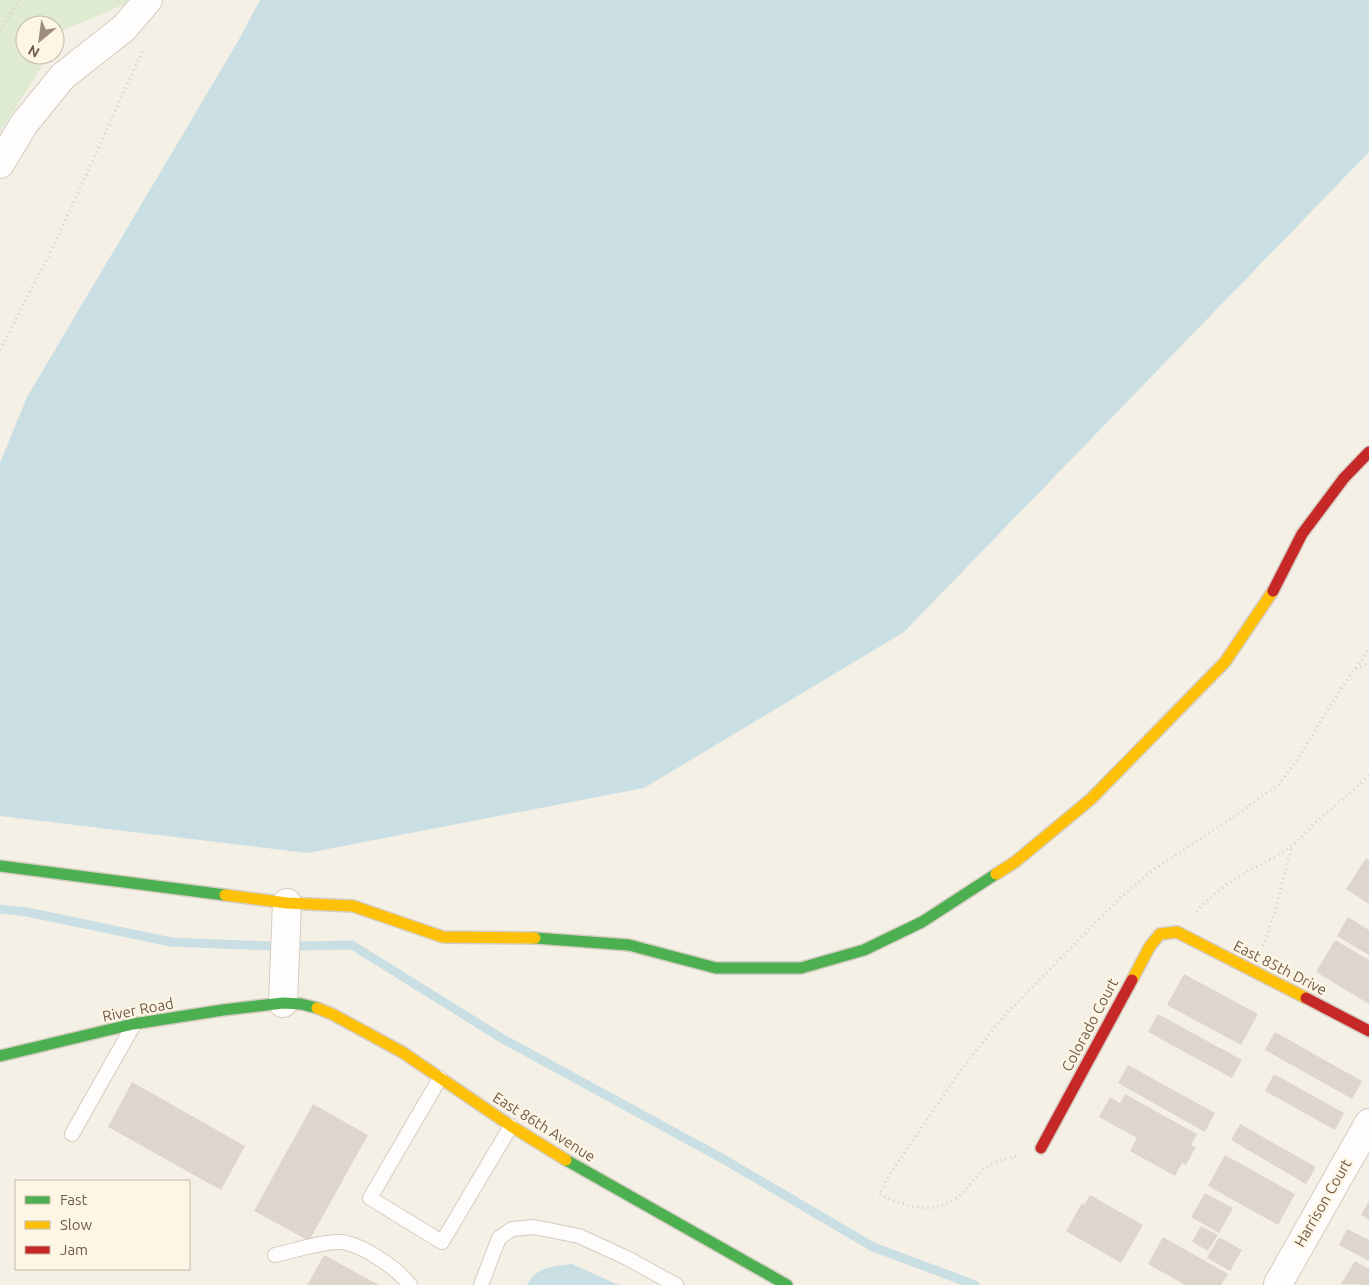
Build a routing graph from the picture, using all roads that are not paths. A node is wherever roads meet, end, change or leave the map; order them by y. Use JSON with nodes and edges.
{"nodes":[{"id":1,"x":148,"y":0,"type":"edge"},
{"id":2,"x":0,"y":164,"type":"edge"},
{"id":3,"x":1369,"y":452,"type":"edge"},
{"id":4,"x":0,"y":866,"type":"edge"},
{"id":5,"x":287,"y":903,"type":"junction"},
{"id":6,"x":1179,"y":933,"type":"joint"},
{"id":7,"x":284,"y":990,"type":"junction"},
{"id":8,"x":133,"y":1024,"type":"junction"},
{"id":9,"x":1369,"y":1031,"type":"edge"},
{"id":10,"x":0,"y":1056,"type":"edge"},
{"id":11,"x":440,"y":1078,"type":"junction"},
{"id":12,"x":1369,"y":1123,"type":"edge"},
{"id":13,"x":511,"y":1126,"type":"junction"},
{"id":14,"x":72,"y":1134,"type":"dead end"},
{"id":15,"x":1041,"y":1148,"type":"road end"},
{"id":16,"x":276,"y":1255,"type":"dead end"},
{"id":17,"x":1278,"y":1284,"type":"dead end"},
{"id":18,"x":410,"y":1285,"type":"edge"},
{"id":19,"x":481,"y":1285,"type":"edge"},
{"id":20,"x":676,"y":1285,"type":"edge"},
{"id":21,"x":787,"y":1285,"type":"edge"}],
"edges":[{"from":1,"to":2,"type":"street"},
{"from":3,"to":5,"type":"street"},
{"from":4,"to":5,"type":"street"},
{"from":5,"to":7,"type":"street"},
{"from":6,"to":9,"type":"street","name":"East 85th Drive"},
{"from":6,"to":15,"type":"street","name":"Colorado Court"},
{"from":7,"to":8,"type":"street","name":"River Road"},
{"from":7,"to":11,"type":"street","name":"East 86th Avenue"},
{"from":8,"to":10,"type":"street","name":"River Road"},
{"from":8,"to":14,"type":"lane"},
{"from":11,"to":13,"type":"street","name":"East 86th Avenue"},
{"from":11,"to":13,"type":"lane"},
{"from":12,"to":17,"type":"street","name":"Harrison Court"},
{"from":13,"to":21,"type":"street","name":"East 86th Avenue"},
{"from":16,"to":18,"type":"lane"},
{"from":19,"to":20,"type":"lane"}]}
